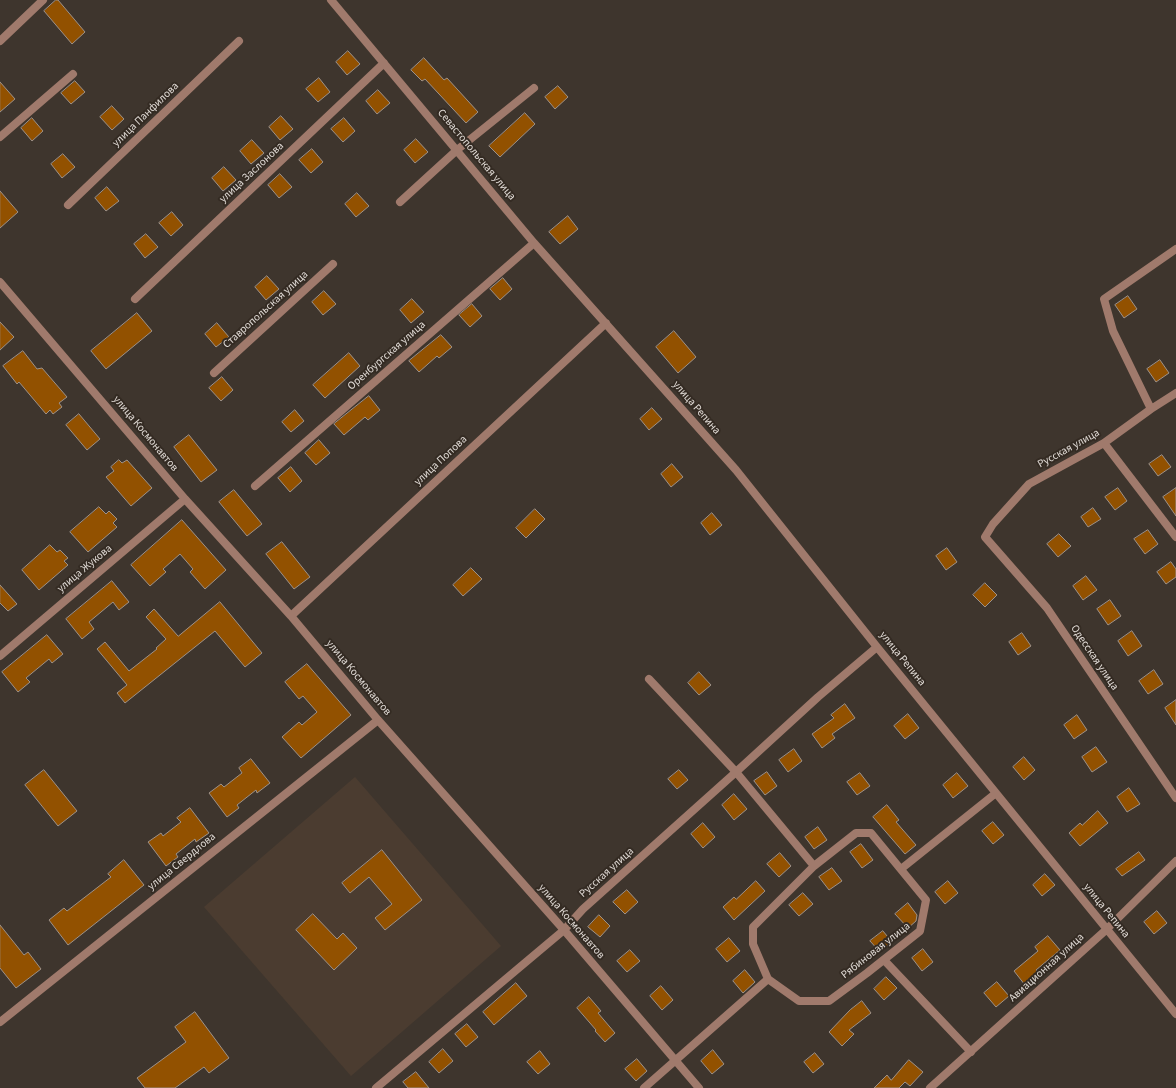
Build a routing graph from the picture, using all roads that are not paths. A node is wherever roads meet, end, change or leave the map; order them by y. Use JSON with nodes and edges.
{"nodes":[{"id":1,"x":43,"y":0,"type":"edge"},
{"id":2,"x":331,"y":0,"type":"edge"},
{"id":3,"x":0,"y":41,"type":"edge"},
{"id":4,"x":239,"y":41,"type":"dead end"},
{"id":5,"x":384,"y":63,"type":"junction"},
{"id":6,"x":73,"y":74,"type":"dead end"},
{"id":7,"x":534,"y":88,"type":"dead end"},
{"id":8,"x":0,"y":137,"type":"edge"},
{"id":9,"x":457,"y":150,"type":"junction"},
{"id":10,"x":400,"y":202,"type":"dead end"},
{"id":11,"x":68,"y":205,"type":"dead end"},
{"id":12,"x":534,"y":243,"type":"junction"},
{"id":13,"x":1176,"y":249,"type":"edge"},
{"id":14,"x":333,"y":264,"type":"dead end"},
{"id":15,"x":0,"y":282,"type":"edge"},
{"id":16,"x":135,"y":299,"type":"dead end"},
{"id":17,"x":606,"y":322,"type":"junction"},
{"id":18,"x":214,"y":373,"type":"dead end"},
{"id":19,"x":1176,"y":393,"type":"edge"},
{"id":20,"x":1151,"y":409,"type":"junction"},
{"id":21,"x":1104,"y":443,"type":"junction"},
{"id":22,"x":255,"y":486,"type":"dead end"},
{"id":23,"x":185,"y":499,"type":"junction"},
{"id":24,"x":1176,"y":536,"type":"edge"},
{"id":25,"x":985,"y":537,"type":"joint"},
{"id":26,"x":291,"y":616,"type":"junction"},
{"id":27,"x":877,"y":647,"type":"junction"},
{"id":28,"x":2,"y":651,"type":"edge"},
{"id":29,"x":649,"y":679,"type":"dead end"},
{"id":30,"x":378,"y":720,"type":"junction"},
{"id":31,"x":736,"y":772,"type":"junction"},
{"id":32,"x":996,"y":793,"type":"junction"},
{"id":33,"x":1176,"y":798,"type":"edge"},
{"id":34,"x":1176,"y":861,"type":"edge"},
{"id":35,"x":814,"y":866,"type":"junction"},
{"id":36,"x":901,"y":869,"type":"junction"},
{"id":37,"x":1107,"y":929,"type":"junction"},
{"id":38,"x":564,"y":930,"type":"junction"},
{"id":39,"x":884,"y":960,"type":"junction"},
{"id":40,"x":768,"y":978,"type":"junction"},
{"id":41,"x":1176,"y":1014,"type":"edge"},
{"id":42,"x":0,"y":1022,"type":"edge"},
{"id":43,"x":971,"y":1052,"type":"junction"},
{"id":44,"x":676,"y":1060,"type":"junction"},
{"id":45,"x":376,"y":1088,"type":"edge"},
{"id":46,"x":644,"y":1088,"type":"edge"},
{"id":47,"x":700,"y":1088,"type":"edge"},
{"id":48,"x":930,"y":1088,"type":"edge"}],
"edges":[{"from":1,"to":3,"type":"street"},
{"from":2,"to":5,"type":"street","name":"Севастопольская улица"},
{"from":4,"to":11,"type":"street","name":"улица Панфилова"},
{"from":5,"to":9,"type":"street","name":"Севастопольская улица"},
{"from":5,"to":16,"type":"street","name":"улица Заслонова"},
{"from":6,"to":8,"type":"street"},
{"from":7,"to":9,"type":"street"},
{"from":9,"to":10,"type":"street"},
{"from":9,"to":12,"type":"street","name":"Севастопольская улица"},
{"from":12,"to":17,"type":"street","name":"Севастопольская улица"},
{"from":12,"to":22,"type":"street","name":"Оренбургская улица"},
{"from":13,"to":20,"type":"street"},
{"from":14,"to":18,"type":"street","name":"Ставропольская улица"},
{"from":15,"to":23,"type":"street","name":"улица Космонавтов"},
{"from":17,"to":26,"type":"street","name":"улица Попова"},
{"from":17,"to":27,"type":"street","name":"улица Репина"},
{"from":19,"to":20,"type":"street","name":"Русская улица"},
{"from":20,"to":21,"type":"street","name":"Русская улица"},
{"from":21,"to":24,"type":"street"},
{"from":21,"to":25,"type":"street","name":"Русская улица"},
{"from":23,"to":26,"type":"street","name":"улица Космонавтов"},
{"from":23,"to":28,"type":"street","name":"улица Жукова"},
{"from":25,"to":33,"type":"street","name":"Одесская улица"},
{"from":26,"to":30,"type":"street","name":"улица Космонавтов"},
{"from":27,"to":31,"type":"street","name":"Русская улица"},
{"from":27,"to":32,"type":"street","name":"улица Репина"},
{"from":29,"to":31,"type":"street"},
{"from":30,"to":38,"type":"street","name":"улица Космонавтов"},
{"from":30,"to":42,"type":"street","name":"улица Свердлова"},
{"from":31,"to":35,"type":"street"},
{"from":31,"to":38,"type":"street","name":"Русская улица"},
{"from":32,"to":36,"type":"street"},
{"from":32,"to":37,"type":"street","name":"улица Репина"},
{"from":34,"to":37,"type":"street","name":"Авиационная улица"},
{"from":35,"to":36,"type":"street","name":"Рябиновая улица"},
{"from":35,"to":40,"type":"street"},
{"from":36,"to":39,"type":"street","name":"Рябиновая улица"},
{"from":37,"to":41,"type":"street","name":"улица Репина"},
{"from":37,"to":43,"type":"street","name":"Авиационная улица"},
{"from":38,"to":44,"type":"street","name":"улица Космонавтов"},
{"from":38,"to":45,"type":"street","name":"Русская улица"},
{"from":39,"to":40,"type":"street","name":"Рябиновая улица"},
{"from":39,"to":43,"type":"street"},
{"from":40,"to":44,"type":"street"},
{"from":43,"to":48,"type":"street","name":"Авиационная улица"},
{"from":44,"to":46,"type":"street"},
{"from":44,"to":47,"type":"street","name":"улица Космонавтов"}]}
